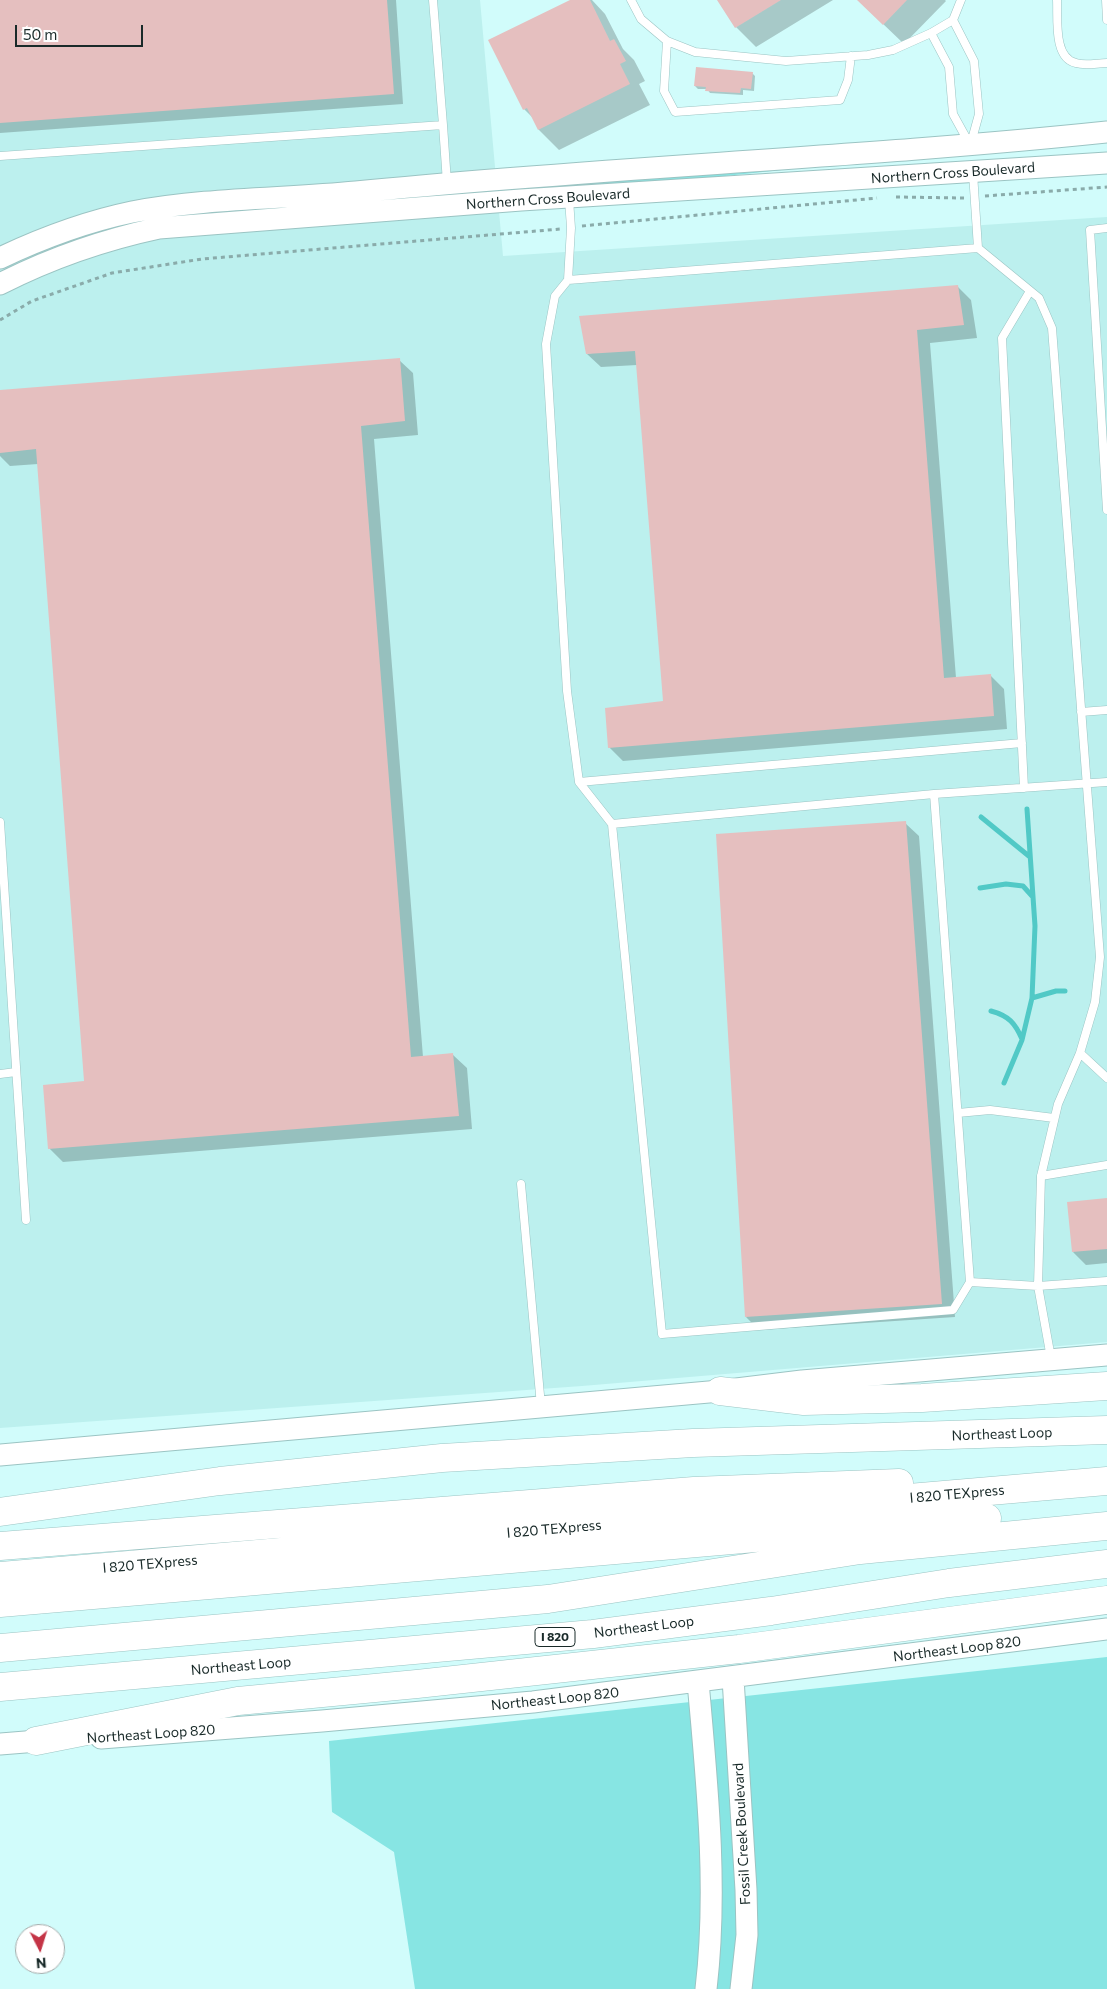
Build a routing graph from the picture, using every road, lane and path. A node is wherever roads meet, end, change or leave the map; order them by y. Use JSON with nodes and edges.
{"nodes":[{"id":1,"x":433,"y":0,"type":"edge"},
{"id":2,"x":631,"y":0,"type":"edge"},
{"id":3,"x":961,"y":0,"type":"edge"},
{"id":4,"x":1057,"y":0,"type":"edge"},
{"id":5,"x":1106,"y":0,"type":"edge"},
{"id":6,"x":953,"y":20,"type":"junction"},
{"id":7,"x":1107,"y":20,"type":"edge"},
{"id":8,"x":931,"y":33,"type":"junction"},
{"id":9,"x":667,"y":41,"type":"junction"},
{"id":10,"x":851,"y":56,"type":"junction"},
{"id":11,"x":1107,"y":63,"type":"edge"},
{"id":12,"x":443,"y":125,"type":"junction"},
{"id":13,"x":1107,"y":132,"type":"edge"},
{"id":14,"x":970,"y":145,"type":"junction"},
{"id":15,"x":0,"y":156,"type":"edge"},
{"id":16,"x":1107,"y":163,"type":"edge"},
{"id":17,"x":973,"y":172,"type":"junction"},
{"id":18,"x":448,"y":182,"type":"junction"},
{"id":19,"x":1107,"y":186,"type":"edge"},
{"id":20,"x":894,"y":197,"type":"dead end"},
{"id":21,"x":974,"y":197,"type":"junction"},
{"id":22,"x":568,"y":198,"type":"junction"},
{"id":23,"x":884,"y":198,"type":"dead end"},
{"id":24,"x":571,"y":228,"type":"junction"},
{"id":25,"x":1107,"y":228,"type":"edge"},
{"id":26,"x":978,"y":248,"type":"junction"},
{"id":27,"x":0,"y":258,"type":"edge"},
{"id":28,"x":568,"y":280,"type":"junction"},
{"id":29,"x":0,"y":284,"type":"edge"},
{"id":30,"x":1030,"y":291,"type":"junction"},
{"id":31,"x":0,"y":320,"type":"edge"},
{"id":32,"x":1107,"y":510,"type":"edge"},
{"id":33,"x":1107,"y":710,"type":"edge"},
{"id":34,"x":1081,"y":712,"type":"junction"},
{"id":35,"x":1022,"y":743,"type":"junction"},
{"id":36,"x":579,"y":782,"type":"junction"},
{"id":37,"x":1107,"y":782,"type":"edge"},
{"id":38,"x":1087,"y":783,"type":"junction"},
{"id":39,"x":1024,"y":788,"type":"junction"},
{"id":40,"x":934,"y":794,"type":"junction"},
{"id":41,"x":0,"y":822,"type":"edge"},
{"id":42,"x":612,"y":824,"type":"junction"},
{"id":43,"x":1107,"y":981,"type":"edge"},
{"id":44,"x":1097,"y":982,"type":"junction"},
{"id":45,"x":1080,"y":1052,"type":"junction"},
{"id":46,"x":16,"y":1072,"type":"junction"},
{"id":47,"x":0,"y":1074,"type":"edge"},
{"id":48,"x":1107,"y":1078,"type":"edge"},
{"id":49,"x":958,"y":1113,"type":"junction"},
{"id":50,"x":1054,"y":1118,"type":"junction"},
{"id":51,"x":1107,"y":1165,"type":"edge"},
{"id":52,"x":1041,"y":1176,"type":"junction"},
{"id":53,"x":521,"y":1184,"type":"dead end"},
{"id":54,"x":26,"y":1220,"type":"dead end"},
{"id":55,"x":1107,"y":1281,"type":"edge"},
{"id":56,"x":970,"y":1282,"type":"junction"},
{"id":57,"x":1038,"y":1286,"type":"junction"},
{"id":58,"x":1107,"y":1355,"type":"edge"},
{"id":59,"x":1051,"y":1360,"type":"junction"},
{"id":60,"x":1107,"y":1386,"type":"edge"},
{"id":61,"x":720,"y":1391,"type":"junction"},
{"id":62,"x":541,"y":1407,"type":"junction"},
{"id":63,"x":1107,"y":1430,"type":"edge"},
{"id":64,"x":0,"y":1455,"type":"edge"},
{"id":65,"x":1107,"y":1481,"type":"edge"},
{"id":66,"x":941,"y":1496,"type":"junction"},
{"id":67,"x":1107,"y":1508,"type":"edge"},
{"id":68,"x":0,"y":1512,"type":"edge"},
{"id":69,"x":1107,"y":1526,"type":"edge"},
{"id":70,"x":0,"y":1546,"type":"edge"},
{"id":71,"x":1107,"y":1564,"type":"edge"},
{"id":72,"x":0,"y":1576,"type":"edge"},
{"id":73,"x":1107,"y":1600,"type":"edge"},
{"id":74,"x":0,"y":1603,"type":"edge"},
{"id":75,"x":1107,"y":1629,"type":"edge"},
{"id":76,"x":0,"y":1648,"type":"edge"},
{"id":77,"x":733,"y":1678,"type":"junction"},
{"id":78,"x":698,"y":1682,"type":"junction"},
{"id":79,"x":0,"y":1687,"type":"edge"},
{"id":80,"x":36,"y":1741,"type":"junction"},
{"id":81,"x":0,"y":1744,"type":"edge"},
{"id":82,"x":743,"y":1842,"type":"junction"},
{"id":83,"x":710,"y":1845,"type":"junction"},
{"id":84,"x":706,"y":1989,"type":"edge"},
{"id":85,"x":741,"y":1989,"type":"edge"}],
"edges":[{"from":1,"to":12,"type":"lane"},
{"from":2,"to":9,"type":"lane"},
{"from":3,"to":6,"type":"lane"},
{"from":4,"to":11,"type":"lane"},
{"from":5,"to":7,"type":"lane"},
{"from":6,"to":8,"type":"lane"},
{"from":6,"to":14,"type":"lane"},
{"from":8,"to":10,"type":"lane"},
{"from":8,"to":14,"type":"lane"},
{"from":9,"to":10,"type":"lane"},
{"from":9,"to":10,"type":"lane"},
{"from":12,"to":15,"type":"lane"},
{"from":12,"to":18,"type":"lane"},
{"from":13,"to":14,"type":"main road","name":"Northern Cross Boulevard"},
{"from":14,"to":17,"type":"main road"},
{"from":14,"to":18,"type":"main road","name":"Northern Cross Boulevard"},
{"from":16,"to":17,"type":"main road","name":"Northern Cross Boulevard"},
{"from":17,"to":21,"type":"lane"},
{"from":17,"to":22,"type":"main road","name":"Northern Cross Boulevard"},
{"from":18,"to":27,"type":"main road","name":"Northern Cross Boulevard"},
{"from":19,"to":21,"type":"path"},
{"from":20,"to":21,"type":"path"},
{"from":21,"to":26,"type":"lane"},
{"from":22,"to":24,"type":"lane"},
{"from":22,"to":29,"type":"main road","name":"Northern Cross Boulevard"},
{"from":23,"to":24,"type":"path"},
{"from":24,"to":28,"type":"lane"},
{"from":24,"to":31,"type":"path"},
{"from":25,"to":32,"type":"lane"},
{"from":26,"to":28,"type":"lane"},
{"from":26,"to":30,"type":"lane"},
{"from":28,"to":36,"type":"lane"},
{"from":30,"to":34,"type":"lane"},
{"from":30,"to":35,"type":"lane"},
{"from":33,"to":34,"type":"lane"},
{"from":34,"to":38,"type":"lane"},
{"from":35,"to":36,"type":"lane"},
{"from":35,"to":39,"type":"lane"},
{"from":36,"to":42,"type":"lane"},
{"from":37,"to":38,"type":"lane"},
{"from":38,"to":39,"type":"lane"},
{"from":38,"to":44,"type":"lane"},
{"from":39,"to":40,"type":"lane"},
{"from":40,"to":42,"type":"lane"},
{"from":40,"to":49,"type":"lane"},
{"from":41,"to":46,"type":"lane"},
{"from":42,"to":56,"type":"lane"},
{"from":43,"to":44,"type":"lane"},
{"from":44,"to":45,"type":"lane"},
{"from":45,"to":48,"type":"lane"},
{"from":45,"to":50,"type":"lane"},
{"from":46,"to":47,"type":"lane"},
{"from":46,"to":54,"type":"lane"},
{"from":49,"to":50,"type":"lane"},
{"from":49,"to":56,"type":"lane"},
{"from":50,"to":52,"type":"lane"},
{"from":51,"to":52,"type":"lane"},
{"from":52,"to":57,"type":"lane"},
{"from":53,"to":62,"type":"lane"},
{"from":55,"to":57,"type":"lane"},
{"from":56,"to":57,"type":"lane"},
{"from":57,"to":59,"type":"lane"},
{"from":58,"to":59,"type":"main road"},
{"from":59,"to":61,"type":"main road"},
{"from":60,"to":61,"type":"highway"},
{"from":61,"to":62,"type":"main road"},
{"from":62,"to":64,"type":"main road"},
{"from":63,"to":68,"type":"highway","name":"Northeast Loop"},
{"from":65,"to":66,"type":"highway","name":"I 820 TEXpress"},
{"from":66,"to":70,"type":"highway"},
{"from":66,"to":72,"type":"highway","name":"I 820 TEXpress"},
{"from":67,"to":74,"type":"highway","name":"I 820 TEXpress"},
{"from":69,"to":76,"type":"highway"},
{"from":71,"to":79,"type":"highway","name":"Northeast Loop","number":"I 820"},
{"from":73,"to":80,"type":"highway"},
{"from":75,"to":77,"type":"main road","name":"Northeast Loop 820"},
{"from":77,"to":78,"type":"main road","name":"Northeast Loop 820"},
{"from":77,"to":82,"type":"main road","name":"Fossil Creek Boulevard"},
{"from":78,"to":80,"type":"main road","name":"Northeast Loop 820"},
{"from":78,"to":83,"type":"main road"},
{"from":80,"to":81,"type":"main road","name":"Northeast Loop 820"},
{"from":82,"to":83,"type":"main road"},
{"from":82,"to":85,"type":"main road","name":"Fossil Creek Boulevard"},
{"from":83,"to":84,"type":"main road"}]}
